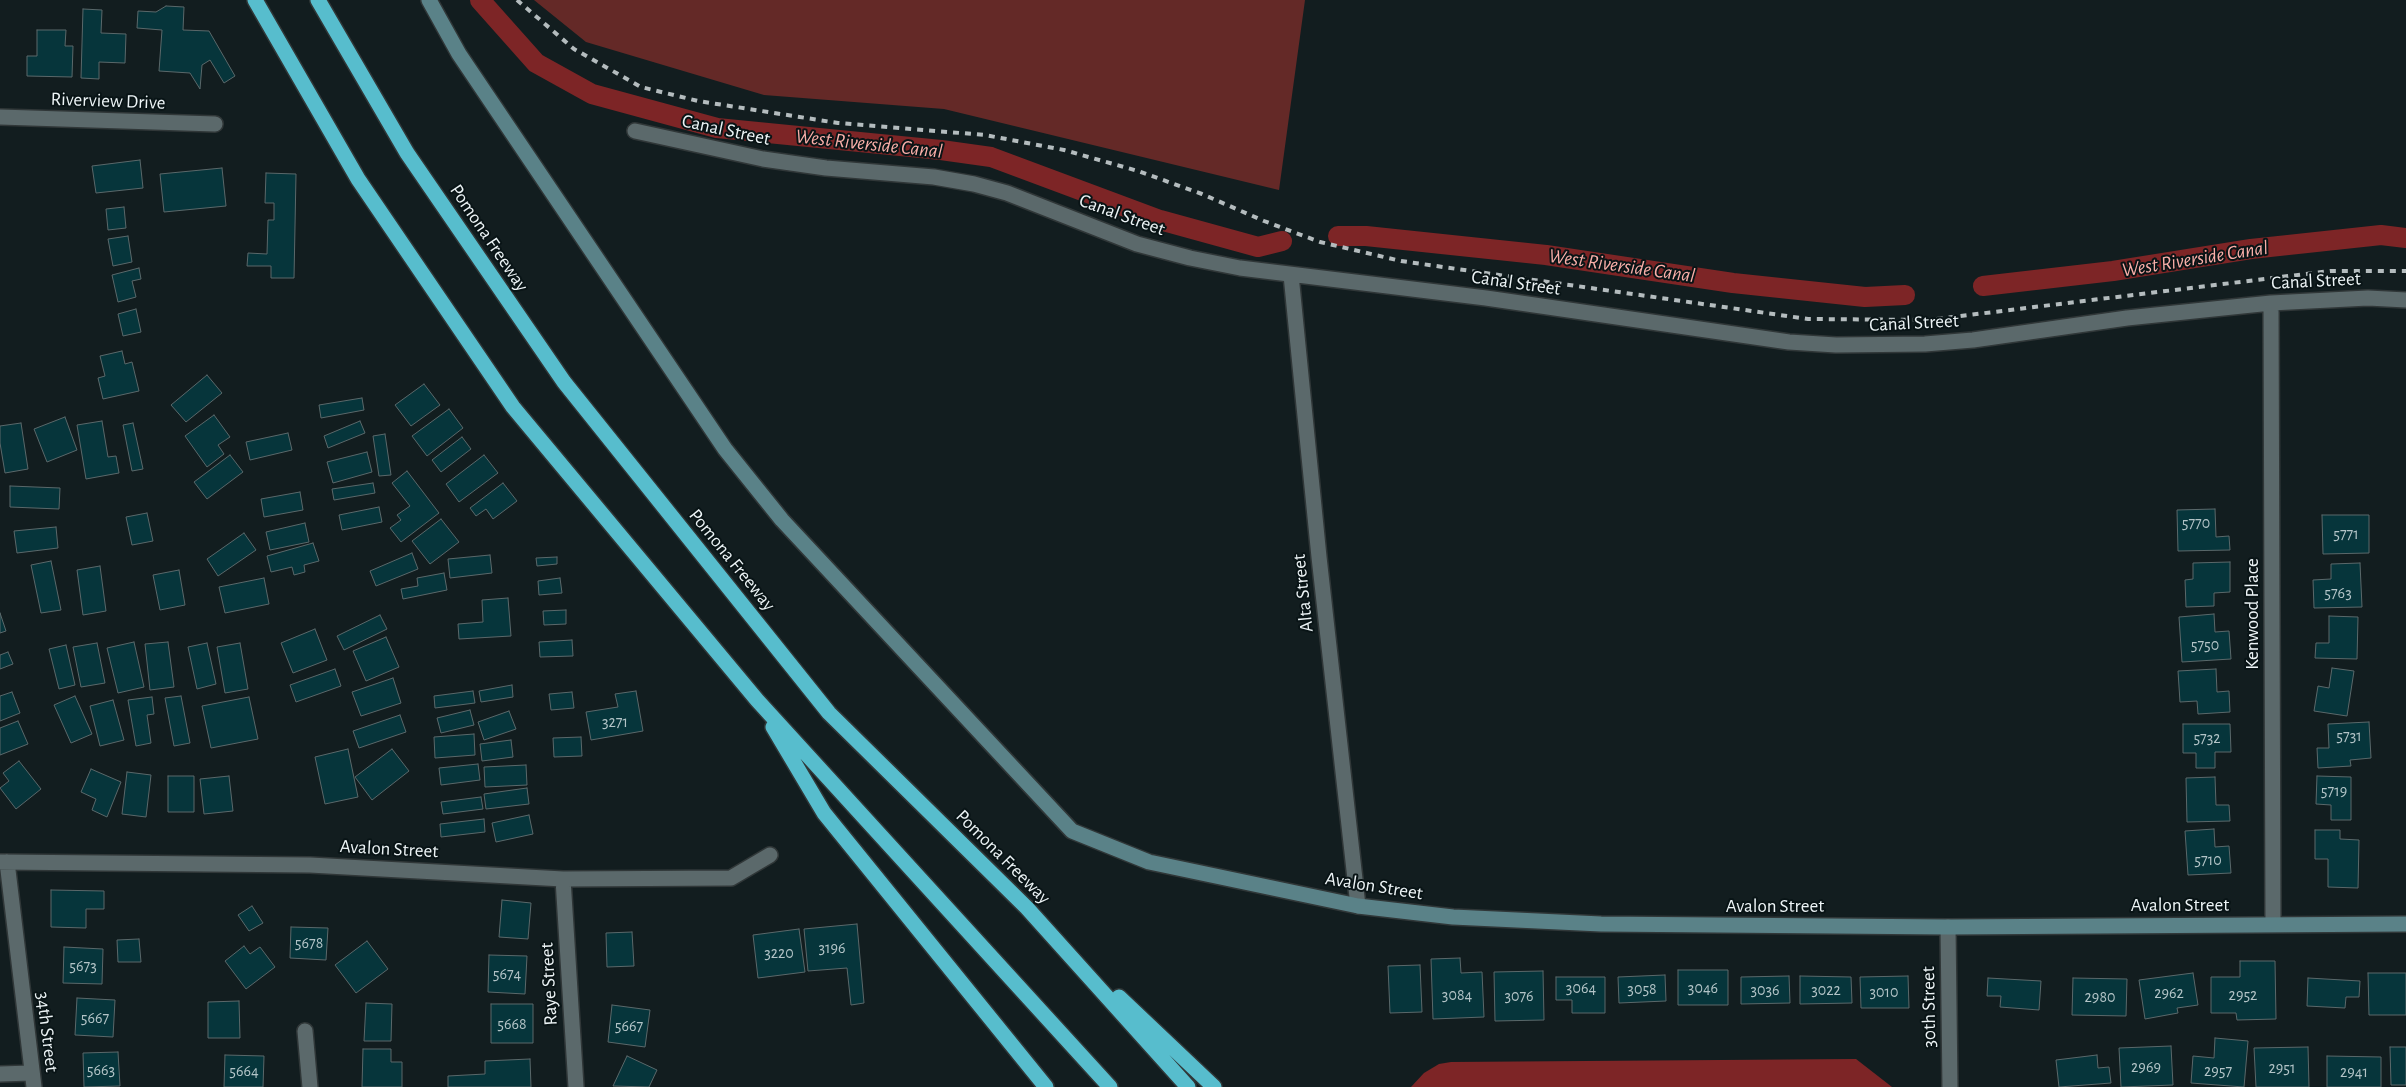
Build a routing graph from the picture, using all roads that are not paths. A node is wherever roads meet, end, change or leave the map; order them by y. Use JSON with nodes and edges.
{"nodes":[{"id":1,"x":255,"y":0,"type":"edge"},
{"id":2,"x":318,"y":0,"type":"edge"},
{"id":3,"x":429,"y":0,"type":"edge"},
{"id":4,"x":0,"y":117,"type":"edge"},
{"id":5,"x":215,"y":124,"type":"dead end"},
{"id":6,"x":635,"y":131,"type":"dead end"},
{"id":7,"x":1291,"y":275,"type":"junction"},
{"id":8,"x":2406,"y":300,"type":"edge"},
{"id":9,"x":2271,"y":303,"type":"junction"},
{"id":10,"x":757,"y":700,"type":"junction"},
{"id":11,"x":770,"y":855,"type":"dead end"},
{"id":12,"x":4,"y":862,"type":"edge"},
{"id":13,"x":563,"y":879,"type":"junction"},
{"id":14,"x":1358,"y":906,"type":"junction"},
{"id":15,"x":1026,"y":908,"type":"junction"},
{"id":16,"x":2273,"y":924,"type":"junction"},
{"id":17,"x":2406,"y":924,"type":"edge"},
{"id":18,"x":1948,"y":927,"type":"junction"},
{"id":19,"x":305,"y":1031,"type":"dead end"},
{"id":20,"x":0,"y":1074,"type":"edge"},
{"id":21,"x":33,"y":1080,"type":"edge"},
{"id":22,"x":310,"y":1087,"type":"edge"},
{"id":23,"x":576,"y":1087,"type":"edge"},
{"id":24,"x":1046,"y":1087,"type":"edge"},
{"id":25,"x":1110,"y":1087,"type":"edge"},
{"id":26,"x":1188,"y":1087,"type":"edge"},
{"id":27,"x":1214,"y":1087,"type":"edge"},
{"id":28,"x":1950,"y":1087,"type":"edge"}],
"edges":[{"from":1,"to":10,"type":"highway"},
{"from":2,"to":15,"type":"highway","name":"Pomona Freeway"},
{"from":3,"to":14,"type":"street","name":"Avalon Street"},
{"from":4,"to":5,"type":"street","name":"Riverview Drive"},
{"from":6,"to":7,"type":"street","name":"Canal Street"},
{"from":7,"to":9,"type":"street","name":"Canal Street"},
{"from":7,"to":14,"type":"street","name":"Alta Street"},
{"from":8,"to":9,"type":"street","name":"Canal Street"},
{"from":9,"to":16,"type":"street","name":"Kenwood Place"},
{"from":10,"to":24,"type":"highway"},
{"from":10,"to":25,"type":"highway"},
{"from":11,"to":13,"type":"street","name":"Avalon Street"},
{"from":12,"to":13,"type":"street","name":"Avalon Street"},
{"from":12,"to":21,"type":"street","name":"34th Street"},
{"from":13,"to":23,"type":"street","name":"Raye Street"},
{"from":14,"to":18,"type":"street","name":"Avalon Street"},
{"from":15,"to":26,"type":"highway","name":"Pomona Freeway"},
{"from":15,"to":27,"type":"highway"},
{"from":16,"to":17,"type":"street","name":"Avalon Street"},
{"from":16,"to":18,"type":"street","name":"Avalon Street"},
{"from":18,"to":28,"type":"street","name":"30th Street"},
{"from":19,"to":22,"type":"street"},
{"from":20,"to":21,"type":"street"}]}
